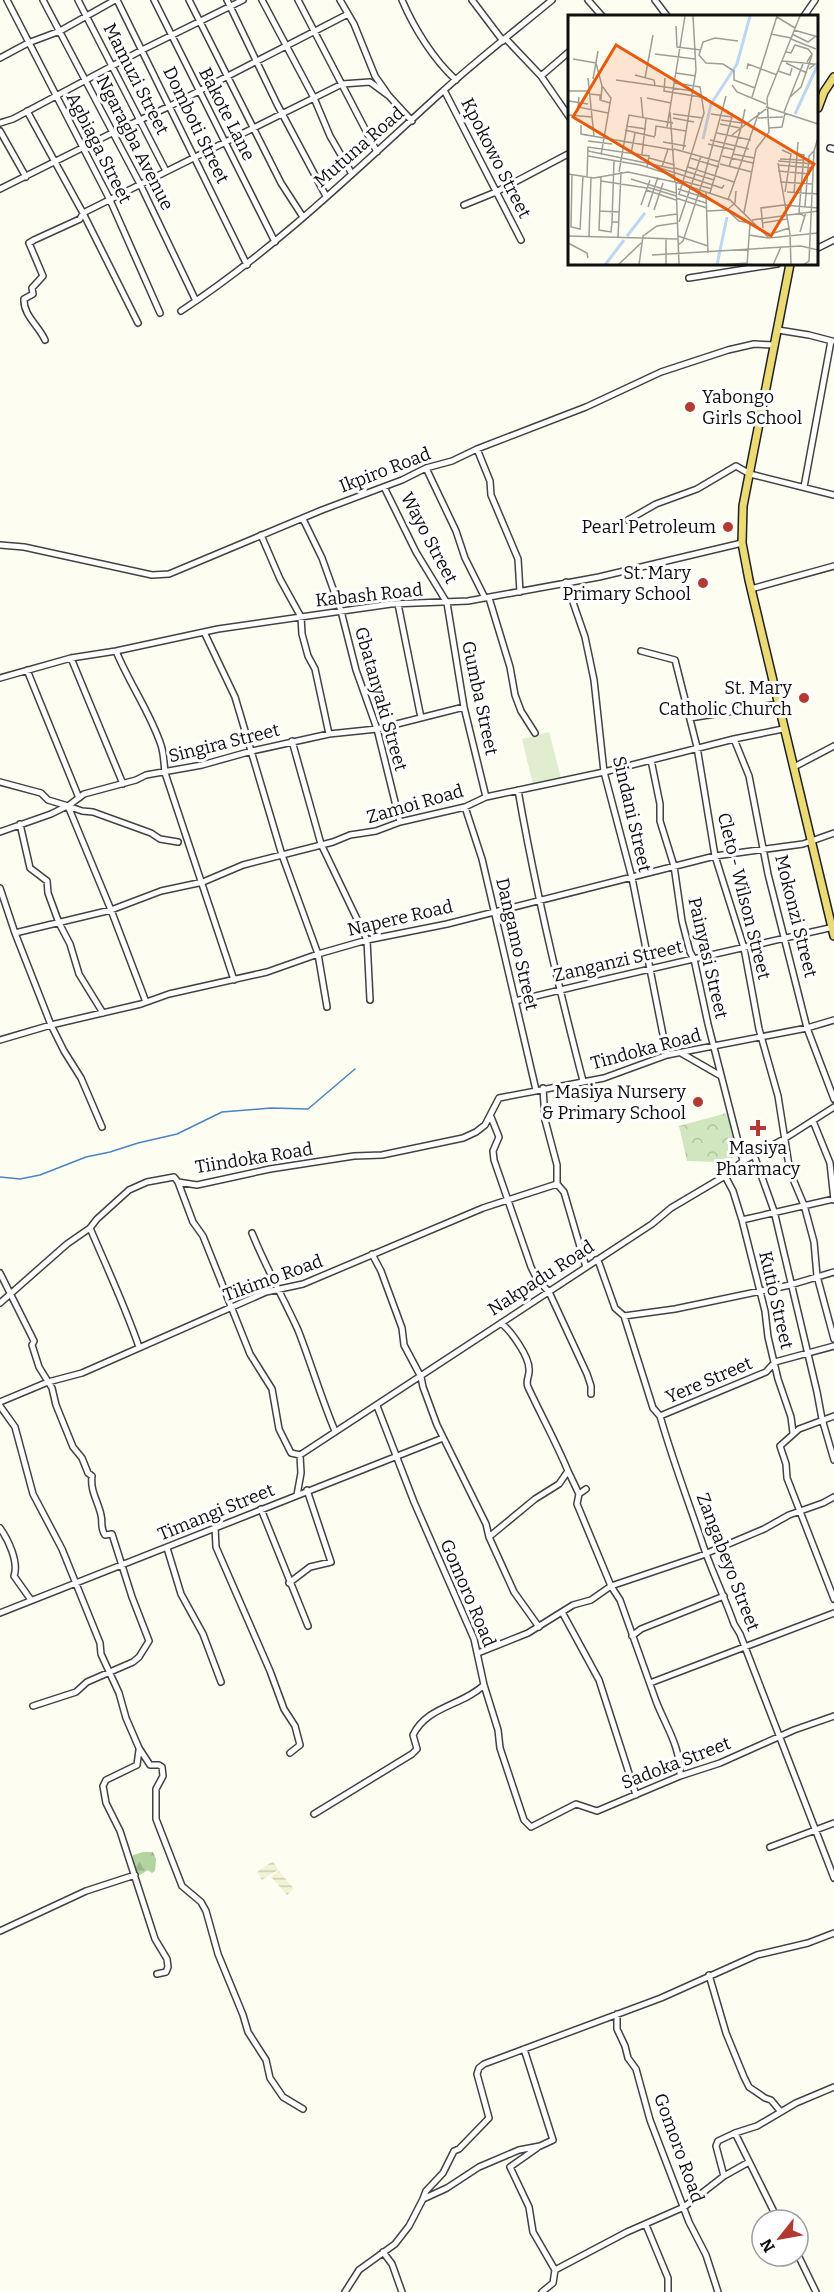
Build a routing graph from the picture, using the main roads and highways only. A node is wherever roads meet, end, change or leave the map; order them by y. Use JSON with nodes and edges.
{"nodes":[{"id":1,"x":834,"y":76,"type":"edge"},
{"id":2,"x":819,"y":104,"type":"edge"},
{"id":3,"x":790,"y":266,"type":"edge"},
{"id":4,"x":833,"y":927,"type":"edge"},
{"id":5,"x":834,"y":936,"type":"edge"}],
"edges":[{"from":1,"to":2,"type":"main road"},
{"from":3,"to":4,"type":"main road"},
{"from":4,"to":5,"type":"main road"}]}
